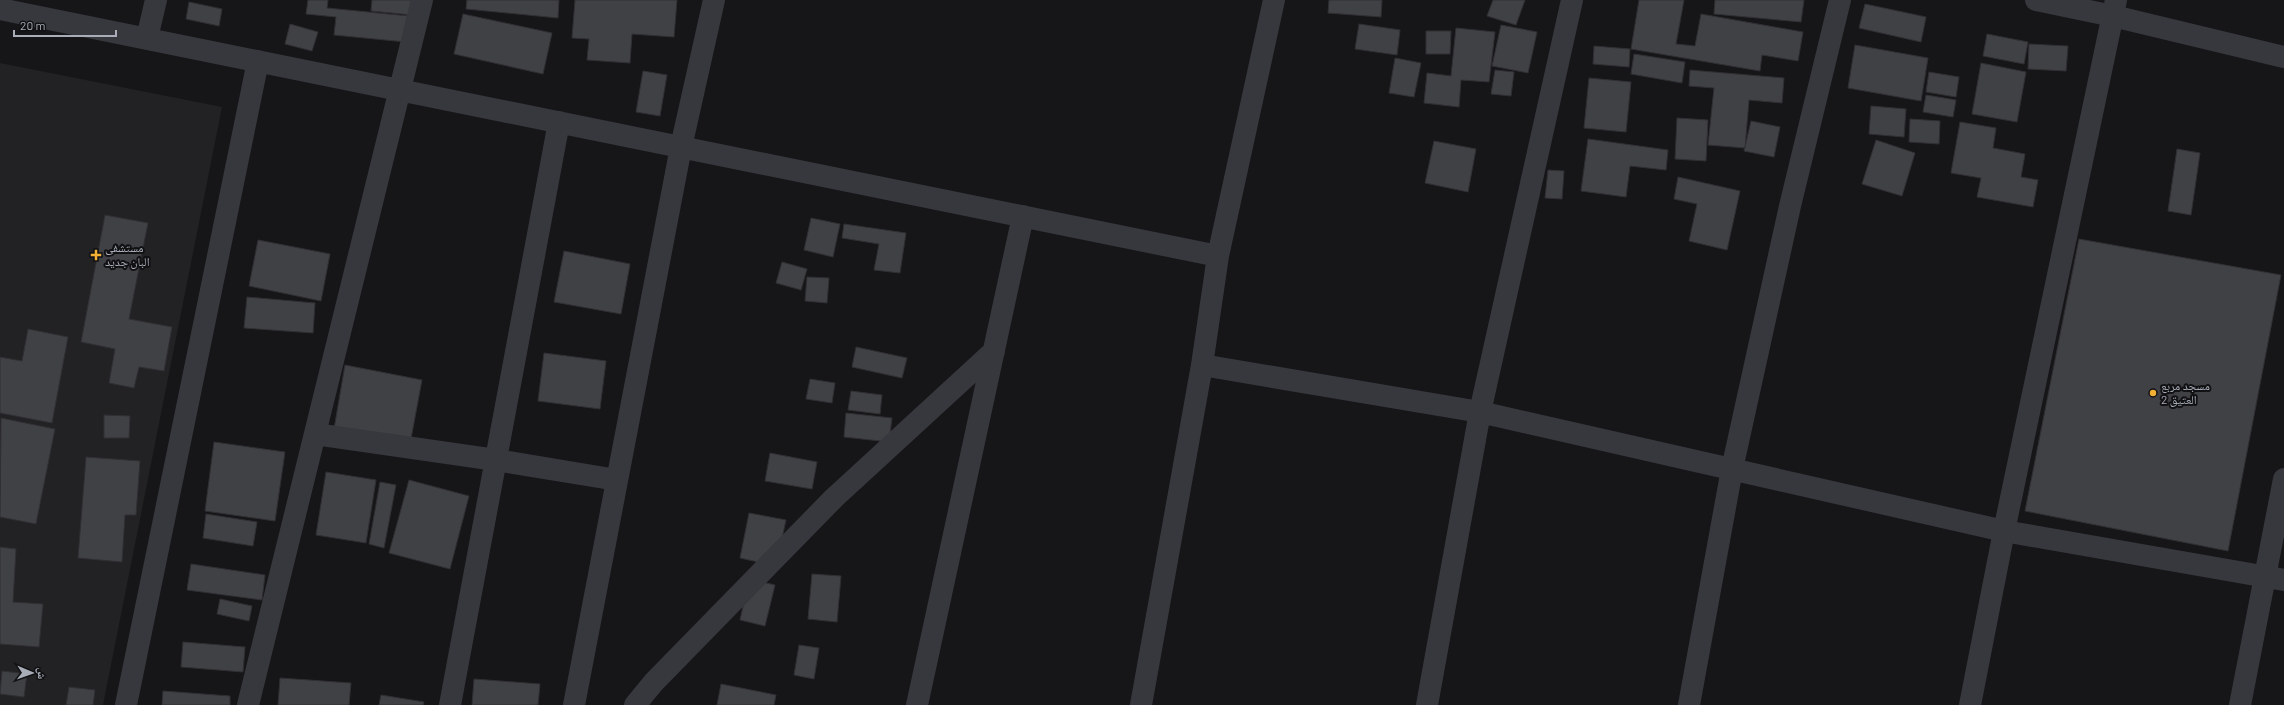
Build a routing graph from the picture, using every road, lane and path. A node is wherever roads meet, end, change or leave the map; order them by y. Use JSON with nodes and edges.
{"nodes":[{"id":1,"x":156,"y":0,"type":"edge"},
{"id":2,"x":422,"y":0,"type":"edge"},
{"id":3,"x":714,"y":0,"type":"edge"},
{"id":4,"x":1274,"y":0,"type":"edge"},
{"id":5,"x":1572,"y":0,"type":"edge"},
{"id":6,"x":1840,"y":0,"type":"edge"},
{"id":7,"x":2036,"y":0,"type":"edge"},
{"id":8,"x":2114,"y":8,"type":"edge"},
{"id":9,"x":0,"y":9,"type":"edge"},
{"id":10,"x":147,"y":38,"type":"junction"},
{"id":11,"x":2284,"y":57,"type":"edge"},
{"id":12,"x":258,"y":61,"type":"junction"},
{"id":13,"x":400,"y":90,"type":"junction"},
{"id":14,"x":559,"y":122,"type":"junction"},
{"id":15,"x":681,"y":147,"type":"junction"},
{"id":16,"x":1023,"y":216,"type":"junction"},
{"id":17,"x":1218,"y":256,"type":"junction"},
{"id":18,"x":994,"y":351,"type":"junction"},
{"id":19,"x":1202,"y":365,"type":"junction"},
{"id":20,"x":1480,"y":412,"type":"junction"},
{"id":21,"x":315,"y":434,"type":"junction"},
{"id":22,"x":496,"y":460,"type":"junction"},
{"id":23,"x":1732,"y":469,"type":"junction"},
{"id":24,"x":2284,"y":479,"type":"edge"},
{"id":25,"x":617,"y":480,"type":"junction"},
{"id":26,"x":2004,"y":531,"type":"junction"},
{"id":27,"x":2275,"y":578,"type":"edge"},
{"id":28,"x":126,"y":705,"type":"edge"},
{"id":29,"x":248,"y":705,"type":"edge"},
{"id":30,"x":450,"y":705,"type":"edge"},
{"id":31,"x":574,"y":705,"type":"edge"},
{"id":32,"x":635,"y":705,"type":"edge"},
{"id":33,"x":917,"y":705,"type":"edge"},
{"id":34,"x":1141,"y":705,"type":"edge"},
{"id":35,"x":1427,"y":705,"type":"edge"},
{"id":36,"x":1689,"y":705,"type":"edge"},
{"id":37,"x":1970,"y":705,"type":"edge"},
{"id":38,"x":2240,"y":705,"type":"edge"}],
"edges":[{"from":1,"to":10,"type":"street"},
{"from":2,"to":13,"type":"street"},
{"from":3,"to":15,"type":"street"},
{"from":4,"to":17,"type":"street"},
{"from":5,"to":20,"type":"street"},
{"from":6,"to":23,"type":"street"},
{"from":7,"to":8,"type":"street"},
{"from":8,"to":11,"type":"street"},
{"from":8,"to":26,"type":"street"},
{"from":9,"to":10,"type":"street"},
{"from":10,"to":12,"type":"street"},
{"from":12,"to":13,"type":"street"},
{"from":12,"to":28,"type":"street"},
{"from":13,"to":14,"type":"street"},
{"from":13,"to":21,"type":"street"},
{"from":14,"to":15,"type":"street"},
{"from":14,"to":22,"type":"street"},
{"from":15,"to":16,"type":"street"},
{"from":15,"to":25,"type":"street"},
{"from":16,"to":17,"type":"street"},
{"from":16,"to":18,"type":"street"},
{"from":17,"to":19,"type":"street"},
{"from":18,"to":32,"type":"street"},
{"from":18,"to":33,"type":"street"},
{"from":19,"to":20,"type":"street"},
{"from":19,"to":34,"type":"street"},
{"from":20,"to":23,"type":"street"},
{"from":20,"to":35,"type":"street"},
{"from":21,"to":22,"type":"street"},
{"from":21,"to":29,"type":"street"},
{"from":22,"to":25,"type":"street"},
{"from":22,"to":30,"type":"street"},
{"from":23,"to":26,"type":"street"},
{"from":23,"to":36,"type":"street"},
{"from":24,"to":27,"type":"street"},
{"from":25,"to":31,"type":"street"},
{"from":26,"to":27,"type":"street"},
{"from":26,"to":37,"type":"street"},
{"from":27,"to":38,"type":"street"}]}
